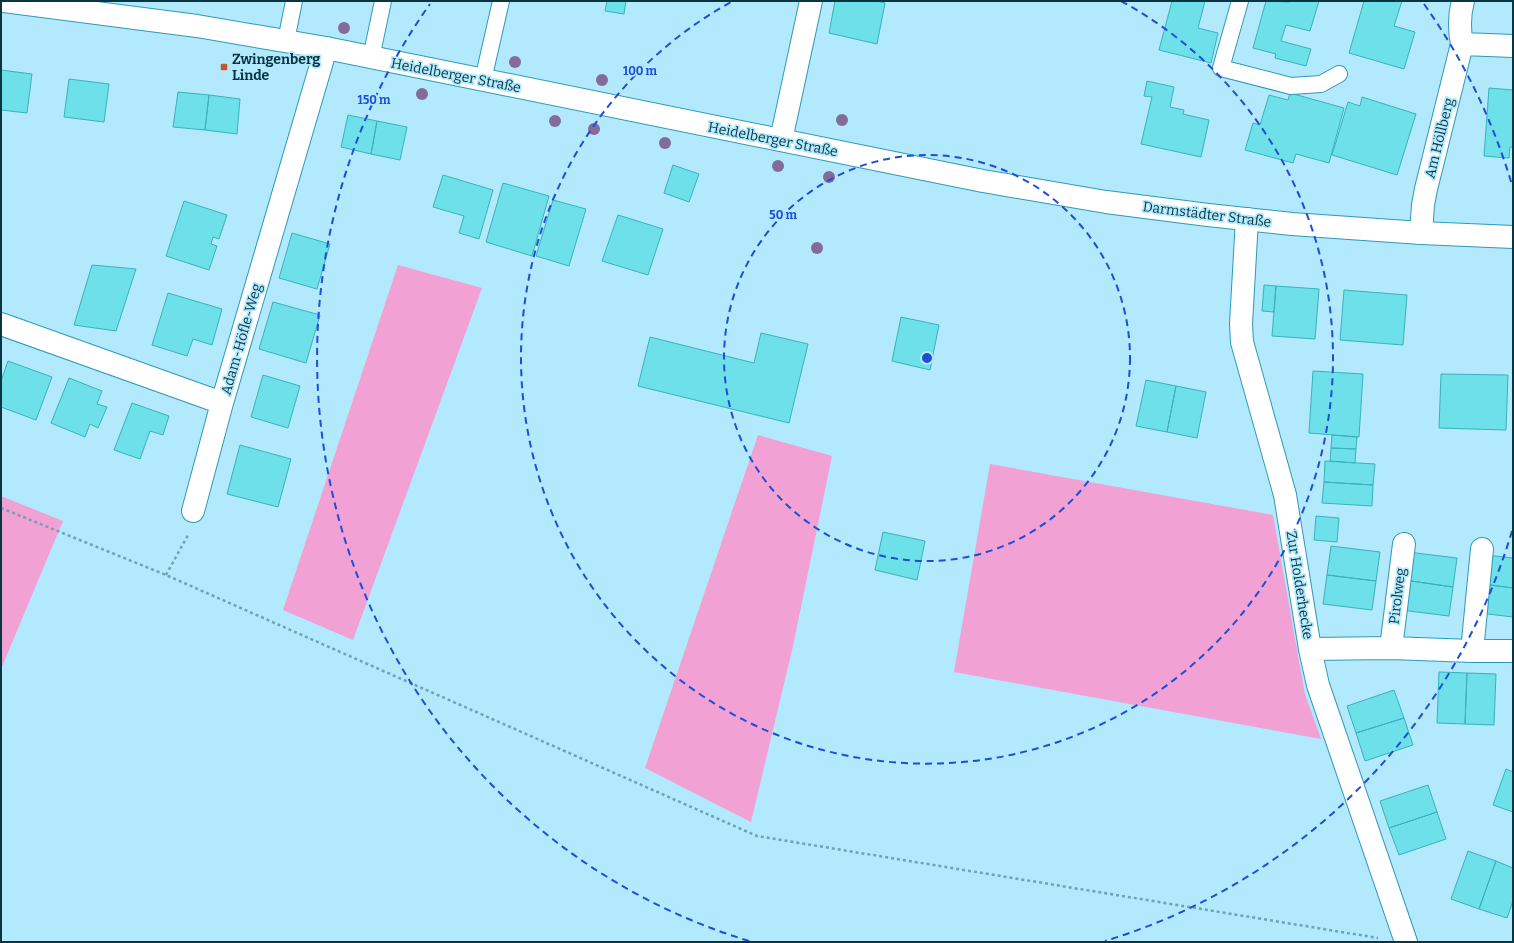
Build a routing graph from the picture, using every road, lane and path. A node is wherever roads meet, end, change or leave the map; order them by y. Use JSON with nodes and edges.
{"nodes":[{"id":1,"x":4,"y":1,"type":"edge"},
{"id":2,"x":294,"y":1,"type":"edge"},
{"id":3,"x":383,"y":1,"type":"edge"},
{"id":4,"x":501,"y":1,"type":"edge"},
{"id":5,"x":811,"y":1,"type":"edge"},
{"id":6,"x":1240,"y":1,"type":"edge"},
{"id":7,"x":1464,"y":1,"type":"edge"},
{"id":8,"x":286,"y":41,"type":"junction"},
{"id":9,"x":1462,"y":44,"type":"junction"},
{"id":10,"x":1513,"y":46,"type":"edge"},
{"id":11,"x":326,"y":48,"type":"junction"},
{"id":12,"x":371,"y":58,"type":"junction"},
{"id":13,"x":1339,"y":74,"type":"dead end"},
{"id":14,"x":483,"y":80,"type":"junction"},
{"id":15,"x":781,"y":140,"type":"junction"},
{"id":16,"x":904,"y":165,"type":"joint"},
{"id":17,"x":1247,"y":219,"type":"junction"},
{"id":18,"x":1421,"y":233,"type":"junction"},
{"id":19,"x":1513,"y":237,"type":"edge"},
{"id":20,"x":1,"y":324,"type":"edge"},
{"id":21,"x":222,"y":403,"type":"junction"},
{"id":22,"x":1,"y":508,"type":"edge"},
{"id":23,"x":193,"y":510,"type":"joint"},
{"id":24,"x":1404,"y":544,"type":"dead end"},
{"id":25,"x":1482,"y":550,"type":"dead end"},
{"id":26,"x":166,"y":575,"type":"junction"},
{"id":27,"x":1391,"y":648,"type":"junction"},
{"id":28,"x":1310,"y":649,"type":"junction"},
{"id":29,"x":1472,"y":651,"type":"junction"},
{"id":30,"x":1513,"y":651,"type":"edge"},
{"id":31,"x":1381,"y":938,"type":"dead end"},
{"id":32,"x":1406,"y":942,"type":"edge"}],
"edges":[{"from":1,"to":8,"type":"street","name":"Heidelberger Straße"},
{"from":2,"to":8,"type":"lane"},
{"from":3,"to":12,"type":"lane"},
{"from":4,"to":14,"type":"lane"},
{"from":5,"to":15,"type":"street"},
{"from":6,"to":13,"type":"lane"},
{"from":7,"to":9,"type":"street","name":"Am Höllberg"},
{"from":8,"to":11,"type":"street","name":"Heidelberger Straße"},
{"from":9,"to":10,"type":"street"},
{"from":9,"to":18,"type":"street","name":"Am Höllberg"},
{"from":11,"to":12,"type":"street","name":"Heidelberger Straße"},
{"from":11,"to":21,"type":"street","name":"Adam-Höfle-Weg"},
{"from":12,"to":14,"type":"street","name":"Heidelberger Straße"},
{"from":14,"to":15,"type":"street","name":"Heidelberger Straße"},
{"from":15,"to":16,"type":"street","name":"Heidelberger Straße"},
{"from":16,"to":17,"type":"street","name":"Darmstädter Straße"},
{"from":17,"to":18,"type":"street","name":"Darmstädter Straße"},
{"from":17,"to":28,"type":"street","name":"Zur Holderhecke"},
{"from":18,"to":19,"type":"street","name":"Darmstädter Straße"},
{"from":20,"to":21,"type":"street","name":"Adam-Höfle-Weg"},
{"from":21,"to":23,"type":"street"},
{"from":22,"to":26,"type":"path"},
{"from":23,"to":26,"type":"path"},
{"from":24,"to":27,"type":"street","name":"Pirolweg"},
{"from":25,"to":29,"type":"street"},
{"from":26,"to":31,"type":"path"},
{"from":27,"to":28,"type":"street"},
{"from":27,"to":29,"type":"street"},
{"from":28,"to":32,"type":"street","name":"Zur Holderhecke"},
{"from":29,"to":30,"type":"street"}]}
